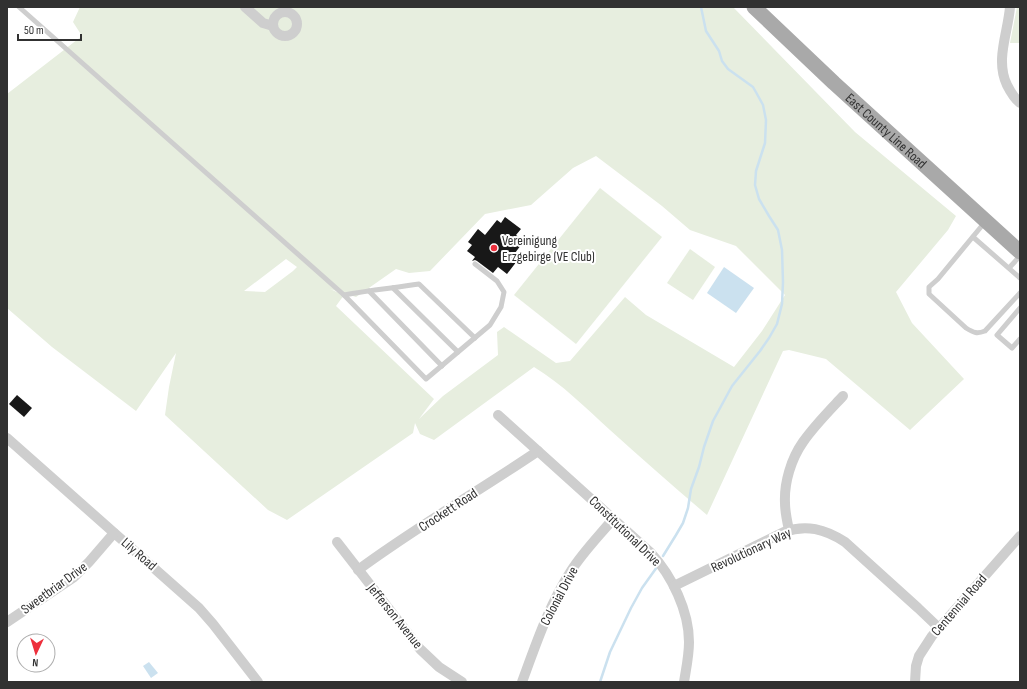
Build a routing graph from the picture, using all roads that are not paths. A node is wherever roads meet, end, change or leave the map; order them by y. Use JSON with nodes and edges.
{"nodes":[{"id":1,"x":19,"y":7,"type":"edge"},
{"id":2,"x":245,"y":7,"type":"edge"},
{"id":3,"x":754,"y":7,"type":"edge"},
{"id":4,"x":1010,"y":7,"type":"edge"},
{"id":5,"x":288,"y":10,"type":"edge"},
{"id":6,"x":273,"y":26,"type":"junction"},
{"id":7,"x":1020,"y":103,"type":"edge"},
{"id":8,"x":986,"y":221,"type":"junction"},
{"id":9,"x":973,"y":237,"type":"junction"},
{"id":10,"x":1020,"y":252,"type":"edge"},
{"id":11,"x":1020,"y":256,"type":"edge"},
{"id":12,"x":475,"y":264,"type":"dead end"},
{"id":13,"x":1009,"y":268,"type":"junction"},
{"id":14,"x":1020,"y":278,"type":"edge"},
{"id":15,"x":393,"y":288,"type":"junction"},
{"id":16,"x":369,"y":291,"type":"junction"},
{"id":17,"x":1020,"y":293,"type":"edge"},
{"id":18,"x":344,"y":295,"type":"junction"},
{"id":19,"x":1020,"y":308,"type":"edge"},
{"id":20,"x":474,"y":338,"type":"junction"},
{"id":21,"x":1020,"y":339,"type":"edge"},
{"id":22,"x":458,"y":352,"type":"junction"},
{"id":23,"x":442,"y":366,"type":"junction"},
{"id":24,"x":843,"y":396,"type":"dead end"},
{"id":25,"x":498,"y":415,"type":"dead end"},
{"id":26,"x":7,"y":438,"type":"edge"},
{"id":27,"x":538,"y":451,"type":"junction"},
{"id":28,"x":614,"y":519,"type":"junction"},
{"id":29,"x":789,"y":530,"type":"junction"},
{"id":30,"x":114,"y":533,"type":"junction"},
{"id":31,"x":1020,"y":536,"type":"edge"},
{"id":32,"x":337,"y":542,"type":"dead end"},
{"id":33,"x":358,"y":570,"type":"junction"},
{"id":34,"x":674,"y":586,"type":"junction"},
{"id":35,"x":7,"y":622,"type":"edge"},
{"id":36,"x":939,"y":628,"type":"junction"},
{"id":37,"x":258,"y":682,"type":"edge"},
{"id":38,"x":462,"y":682,"type":"edge"},
{"id":39,"x":522,"y":682,"type":"edge"},
{"id":40,"x":684,"y":682,"type":"edge"},
{"id":41,"x":915,"y":682,"type":"edge"}],
"edges":[{"from":1,"to":18,"type":"lane"},
{"from":2,"to":6,"type":"street"},
{"from":3,"to":8,"type":"main road","name":"East County Line Road"},
{"from":4,"to":7,"type":"street"},
{"from":5,"to":6,"type":"street"},
{"from":5,"to":6,"type":"street"},
{"from":8,"to":9,"type":"lane"},
{"from":8,"to":10,"type":"main road","name":"East County Line Road"},
{"from":9,"to":13,"type":"lane"},
{"from":9,"to":17,"type":"lane"},
{"from":11,"to":13,"type":"lane"},
{"from":12,"to":20,"type":"lane"},
{"from":13,"to":14,"type":"lane"},
{"from":15,"to":16,"type":"lane"},
{"from":15,"to":20,"type":"lane"},
{"from":15,"to":22,"type":"lane"},
{"from":16,"to":18,"type":"lane"},
{"from":16,"to":23,"type":"lane"},
{"from":18,"to":23,"type":"lane"},
{"from":19,"to":21,"type":"lane"},
{"from":20,"to":22,"type":"lane"},
{"from":22,"to":23,"type":"lane"},
{"from":24,"to":29,"type":"street"},
{"from":25,"to":27,"type":"street","name":"Constitutional Drive"},
{"from":26,"to":30,"type":"street","name":"Lily Road"},
{"from":27,"to":28,"type":"street","name":"Constitutional Drive"},
{"from":27,"to":33,"type":"street","name":"Crockett Road"},
{"from":28,"to":34,"type":"street","name":"Constitutional Drive"},
{"from":28,"to":39,"type":"street","name":"Colonial Drive"},
{"from":29,"to":34,"type":"street","name":"Revolutionary Way"},
{"from":29,"to":36,"type":"street","name":"Revolutionary Way"},
{"from":30,"to":35,"type":"street","name":"Sweetbriar Drive"},
{"from":30,"to":37,"type":"street","name":"Lily Road"},
{"from":31,"to":36,"type":"street","name":"Centennial Road"},
{"from":32,"to":33,"type":"street","name":"Jefferson Avenue"},
{"from":33,"to":38,"type":"street","name":"Jefferson Avenue"},
{"from":34,"to":40,"type":"street","name":"Constitutional Drive"},
{"from":36,"to":41,"type":"street","name":"Centennial Road"}]}
